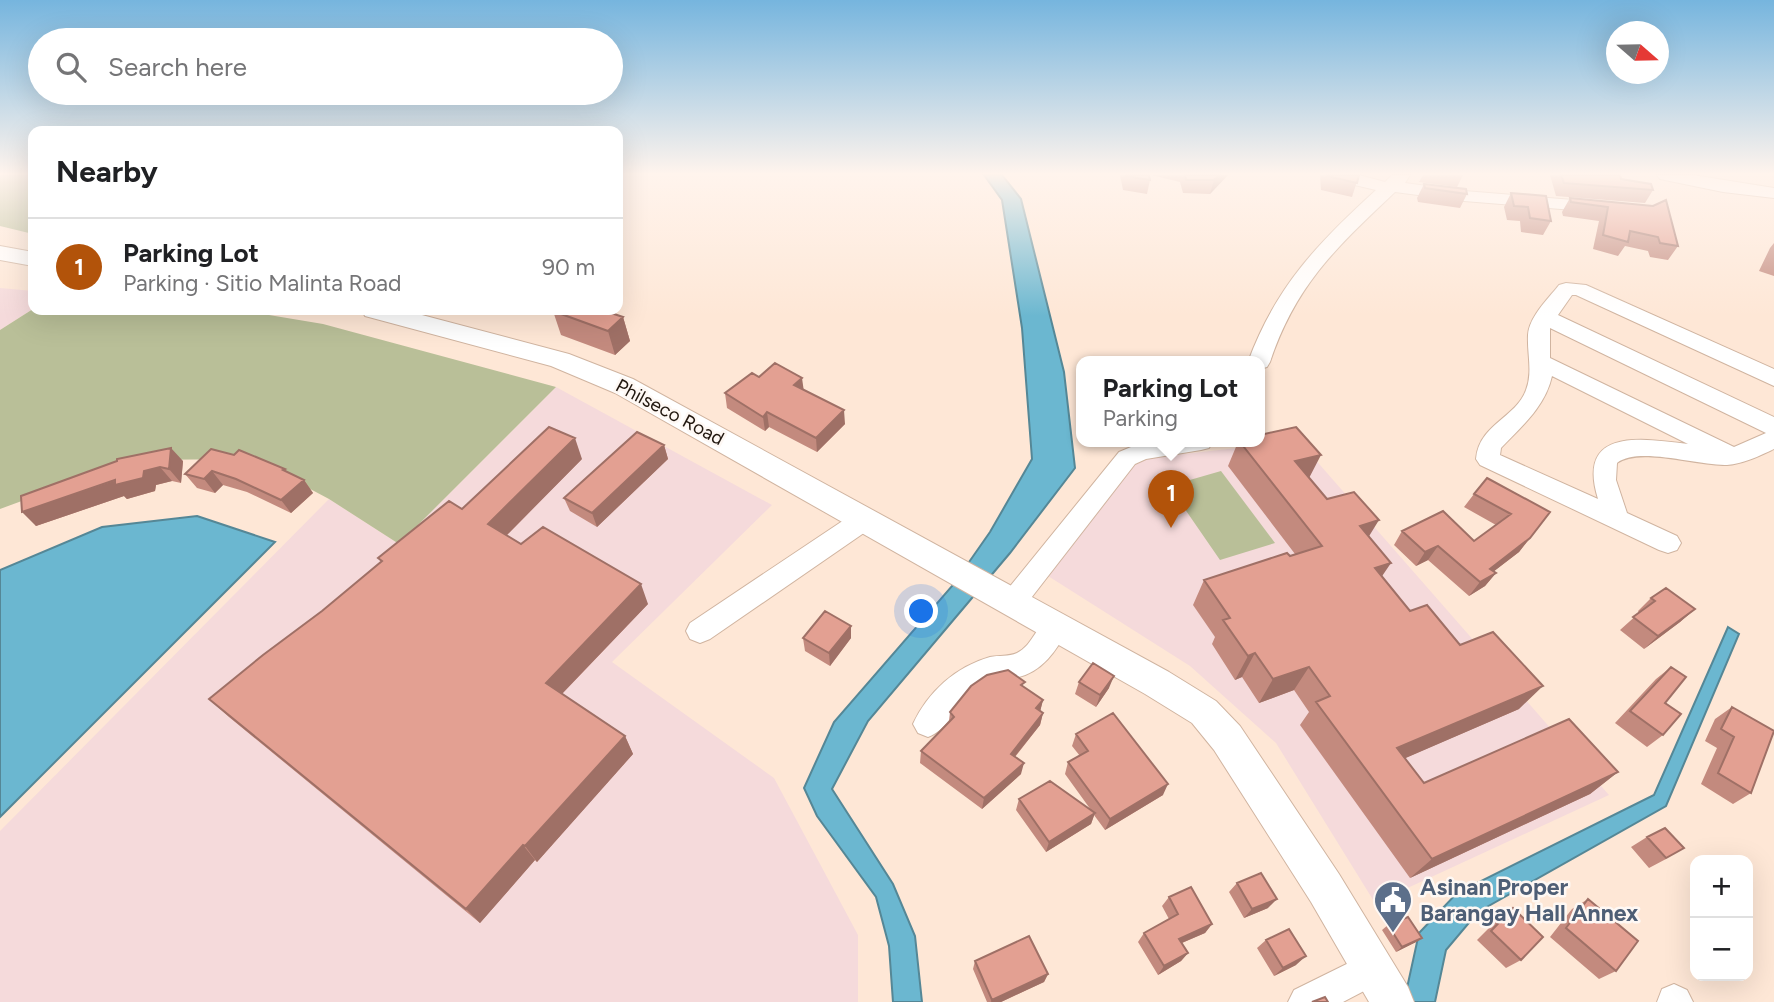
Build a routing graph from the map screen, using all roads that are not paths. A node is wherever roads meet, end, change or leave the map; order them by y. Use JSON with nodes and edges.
{"nodes":[{"id":1,"x":1357,"y":222,"type":"edge"},
{"id":2,"x":0,"y":253,"type":"edge"},
{"id":3,"x":28,"y":258,"type":"edge"},
{"id":4,"x":393,"y":315,"type":"edge"},
{"id":5,"x":1545,"y":317,"type":"junction"},
{"id":6,"x":1261,"y":356,"type":"edge"},
{"id":7,"x":1541,"y":362,"type":"junction"},
{"id":8,"x":1774,"y":378,"type":"edge"},
{"id":9,"x":1774,"y":427,"type":"edge"},
{"id":10,"x":1774,"y":439,"type":"edge"},
{"id":11,"x":1168,"y":447,"type":"edge"},
{"id":12,"x":1733,"y":456,"type":"junction"},
{"id":13,"x":865,"y":519,"type":"junction"},
{"id":14,"x":1617,"y":520,"type":"junction"},
{"id":15,"x":1668,"y":543,"type":"dead end"},
{"id":16,"x":1007,"y":599,"type":"junction"},
{"id":17,"x":1055,"y":627,"type":"junction"},
{"id":18,"x":700,"y":631,"type":"dead end"},
{"id":19,"x":929,"y":724,"type":"dead end"},
{"id":20,"x":1385,"y":988,"type":"edge"},
{"id":21,"x":1306,"y":1002,"type":"edge"}],
"edges":[{"from":1,"to":6,"type":"street"},
{"from":2,"to":3,"type":"street"},
{"from":4,"to":13,"type":"street","name":"Philseco Road"},
{"from":5,"to":7,"type":"street"},
{"from":5,"to":8,"type":"street"},
{"from":5,"to":9,"type":"street"},
{"from":7,"to":12,"type":"street"},
{"from":7,"to":14,"type":"street"},
{"from":10,"to":12,"type":"street"},
{"from":11,"to":16,"type":"street"},
{"from":12,"to":14,"type":"street"},
{"from":13,"to":16,"type":"street","name":"Philseco Road"},
{"from":13,"to":18,"type":"street"},
{"from":14,"to":15,"type":"street"},
{"from":16,"to":17,"type":"street","name":"Philseco Road"},
{"from":17,"to":19,"type":"street"},
{"from":17,"to":20,"type":"street","name":"Philseco Road"},
{"from":20,"to":21,"type":"street"}]}
